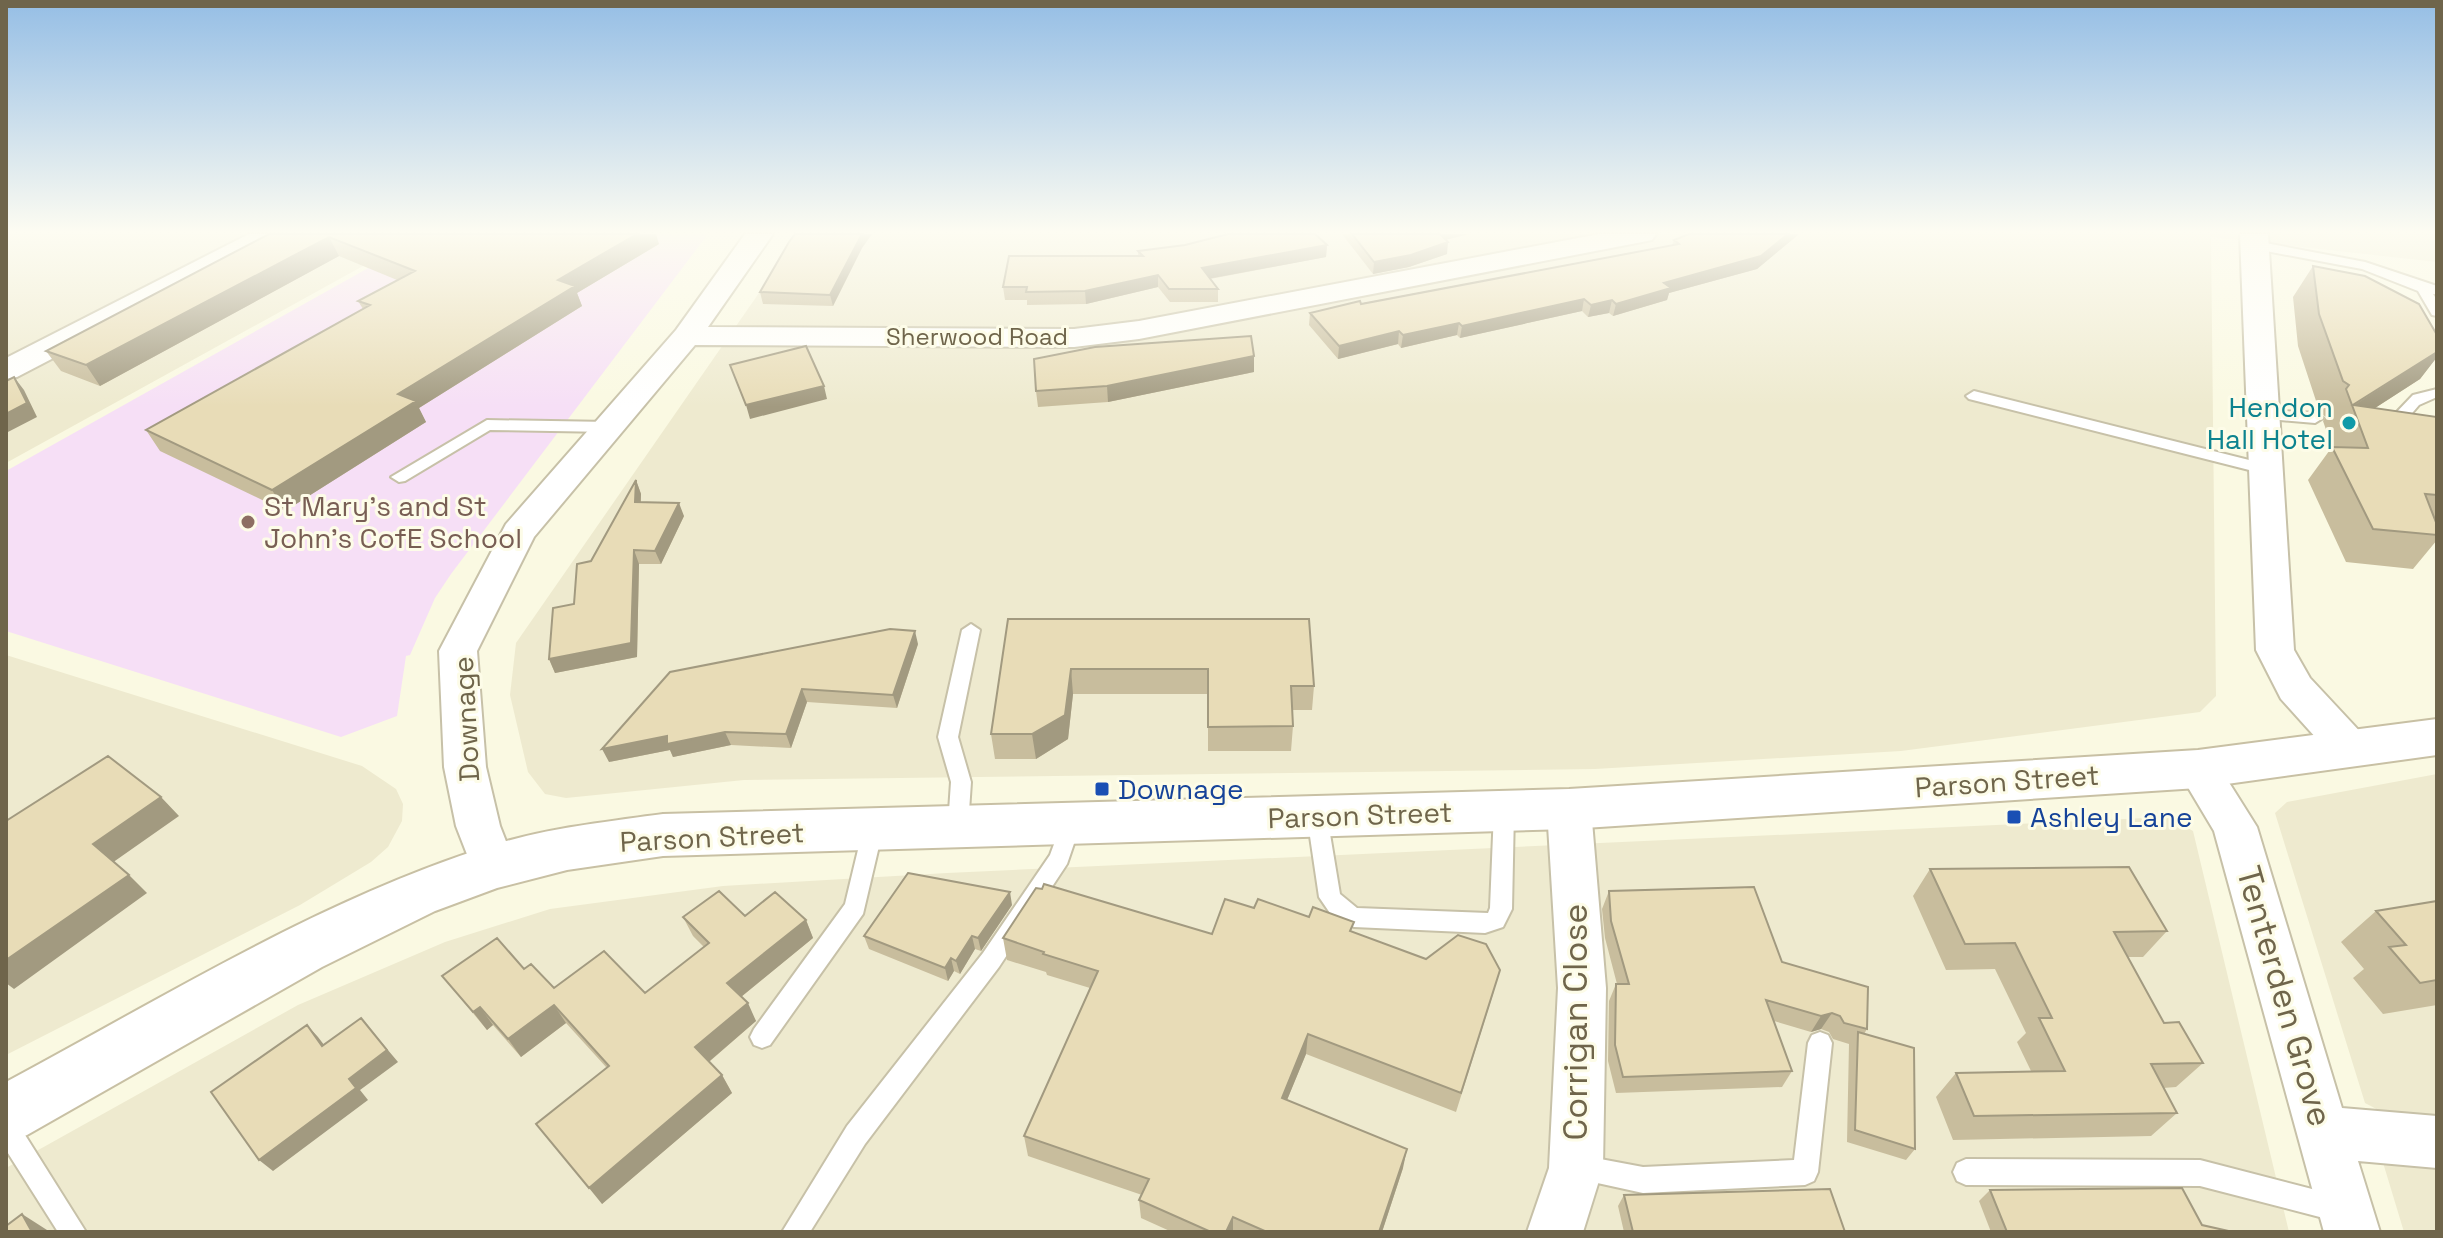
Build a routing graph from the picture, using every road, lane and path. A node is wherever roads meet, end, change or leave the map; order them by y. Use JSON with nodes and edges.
{"nodes":[{"id":1,"x":158,"y":292,"type":"edge"},
{"id":2,"x":718,"y":292,"type":"edge"},
{"id":3,"x":1339,"y":292,"type":"edge"},
{"id":4,"x":2257,"y":292,"type":"edge"},
{"id":5,"x":2431,"y":292,"type":"edge"},
{"id":6,"x":2437,"y":312,"type":"edge"},
{"id":7,"x":687,"y":336,"type":"junction"},
{"id":8,"x":6,"y":370,"type":"edge"},
{"id":9,"x":2437,"y":393,"type":"edge"},
{"id":10,"x":1974,"y":396,"type":"dead end"},
{"id":11,"x":2263,"y":415,"type":"junction"},
{"id":12,"x":2315,"y":418,"type":"dead end"},
{"id":13,"x":2381,"y":421,"type":"edge"},
{"id":14,"x":609,"y":427,"type":"junction"},
{"id":15,"x":2265,"y":469,"type":"junction"},
{"id":16,"x":399,"y":477,"type":"dead end"},
{"id":17,"x":971,"y":630,"type":"dead end"},
{"id":18,"x":2437,"y":737,"type":"edge"},
{"id":19,"x":2350,"y":748,"type":"junction"},
{"id":20,"x":2198,"y":769,"type":"junction"},
{"id":21,"x":1569,"y":809,"type":"junction"},
{"id":22,"x":1504,"y":811,"type":"junction"},
{"id":23,"x":1317,"y":816,"type":"junction"},
{"id":24,"x":1071,"y":823,"type":"junction"},
{"id":25,"x":958,"y":826,"type":"junction"},
{"id":26,"x":873,"y":829,"type":"junction"},
{"id":27,"x":493,"y":867,"type":"junction"},
{"id":28,"x":762,"y":1037,"type":"dead end"},
{"id":29,"x":1820,"y":1043,"type":"edge"},
{"id":30,"x":6,"y":1114,"type":"edge"},
{"id":31,"x":6,"y":1128,"type":"edge"},
{"id":32,"x":2325,"y":1132,"type":"junction"},
{"id":33,"x":2437,"y":1142,"type":"edge"},
{"id":34,"x":1576,"y":1168,"type":"junction"},
{"id":35,"x":1966,"y":1172,"type":"dead end"},
{"id":36,"x":2349,"y":1221,"type":"edge"},
{"id":37,"x":73,"y":1232,"type":"edge"},
{"id":38,"x":795,"y":1232,"type":"edge"},
{"id":39,"x":1555,"y":1232,"type":"edge"}],
"edges":[{"from":1,"to":8,"type":"street"},
{"from":2,"to":7,"type":"street","name":"Downage"},
{"from":3,"to":7,"type":"street","name":"Sherwood Road"},
{"from":4,"to":11,"type":"street"},
{"from":5,"to":6,"type":"lane"},
{"from":7,"to":14,"type":"street","name":"Downage"},
{"from":9,"to":13,"type":"lane"},
{"from":10,"to":15,"type":"lane"},
{"from":11,"to":12,"type":"lane"},
{"from":11,"to":15,"type":"street"},
{"from":14,"to":16,"type":"lane"},
{"from":14,"to":27,"type":"street","name":"Downage"},
{"from":15,"to":19,"type":"street"},
{"from":17,"to":25,"type":"lane"},
{"from":18,"to":19,"type":"main road","name":"Parson Street"},
{"from":19,"to":20,"type":"main road","name":"Parson Street"},
{"from":20,"to":21,"type":"main road","name":"Parson Street"},
{"from":20,"to":32,"type":"street","name":"Tenterden Grove"},
{"from":21,"to":22,"type":"main road","name":"Parson Street"},
{"from":21,"to":34,"type":"street","name":"Corrigan Close"},
{"from":22,"to":23,"type":"main road","name":"Parson Street"},
{"from":22,"to":23,"type":"lane"},
{"from":23,"to":24,"type":"main road","name":"Parson Street"},
{"from":24,"to":25,"type":"main road","name":"Parson Street"},
{"from":24,"to":38,"type":"lane"},
{"from":25,"to":26,"type":"main road","name":"Parson Street"},
{"from":26,"to":27,"type":"main road","name":"Parson Street"},
{"from":26,"to":28,"type":"lane"},
{"from":27,"to":30,"type":"main road","name":"Parson Street"},
{"from":29,"to":34,"type":"lane"},
{"from":31,"to":37,"type":"lane"},
{"from":32,"to":33,"type":"street"},
{"from":32,"to":36,"type":"street","name":"Tenterden Grove"},
{"from":34,"to":39,"type":"street","name":"Corrigan Close"},
{"from":35,"to":36,"type":"lane"}]}
